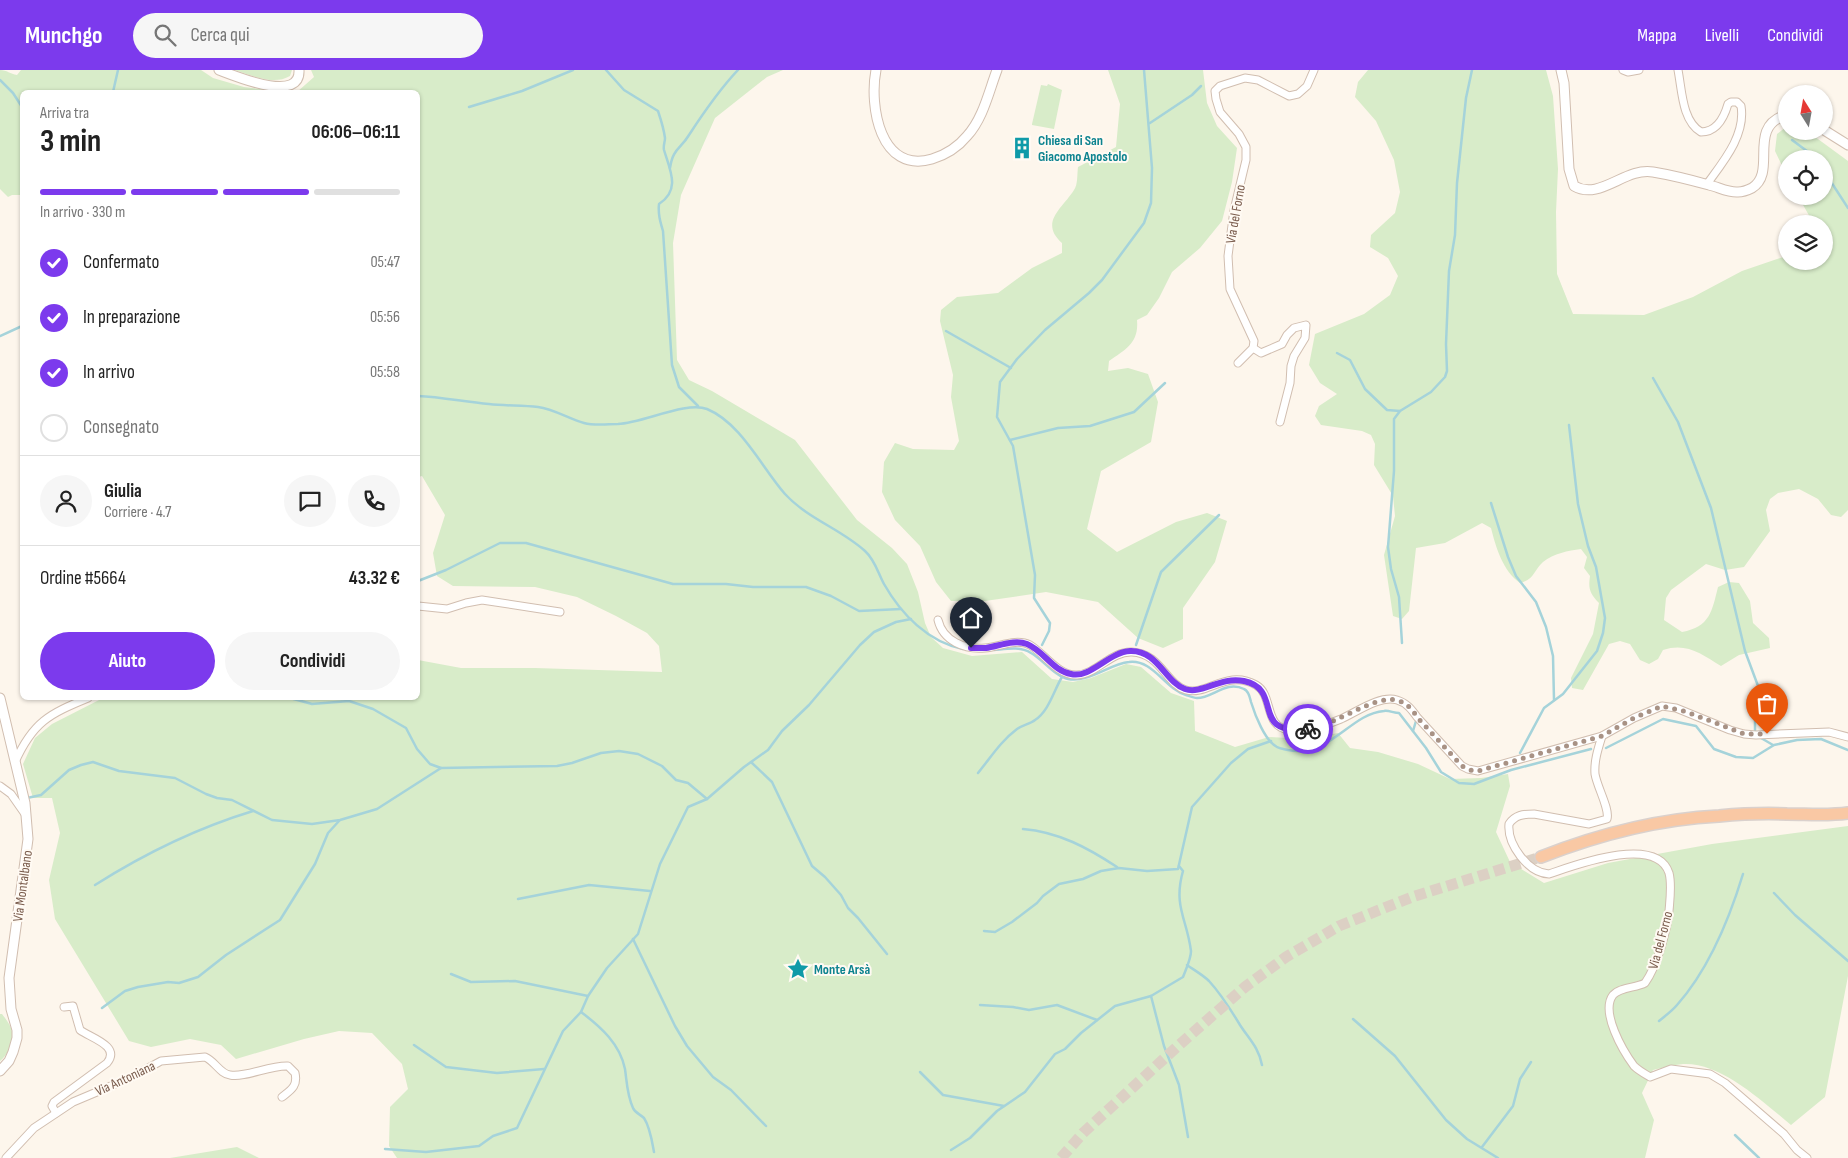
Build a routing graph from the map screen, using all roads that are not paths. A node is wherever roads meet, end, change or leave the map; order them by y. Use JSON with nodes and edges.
{"nodes":[{"id":1,"x":219,"y":70,"type":"edge"},
{"id":2,"x":299,"y":70,"type":"edge"},
{"id":3,"x":876,"y":70,"type":"edge"},
{"id":4,"x":997,"y":70,"type":"edge"},
{"id":5,"x":1314,"y":70,"type":"edge"},
{"id":6,"x":1561,"y":70,"type":"edge"},
{"id":7,"x":1623,"y":70,"type":"edge"},
{"id":8,"x":1639,"y":70,"type":"edge"},
{"id":9,"x":1678,"y":70,"type":"edge"},
{"id":10,"x":1778,"y":118,"type":"edge"},
{"id":11,"x":1833,"y":136,"type":"edge"},
{"id":12,"x":1848,"y":145,"type":"edge"},
{"id":13,"x":1707,"y":184,"type":"junction"},
{"id":14,"x":1253,"y":348,"type":"junction"},
{"id":15,"x":1238,"y":363,"type":"dead end"},
{"id":16,"x":1280,"y":422,"type":"dead end"},
{"id":17,"x":420,"y":606,"type":"edge"},
{"id":18,"x":560,"y":612,"type":"dead end"},
{"id":19,"x":938,"y":620,"type":"dead end"},
{"id":20,"x":0,"y":698,"type":"edge"},
{"id":21,"x":83,"y":700,"type":"edge"},
{"id":22,"x":1602,"y":736,"type":"junction"},
{"id":23,"x":1848,"y":738,"type":"edge"},
{"id":24,"x":15,"y":762,"type":"junction"},
{"id":25,"x":0,"y":786,"type":"edge"},
{"id":26,"x":1848,"y":813,"type":"edge"},
{"id":27,"x":28,"y":819,"type":"junction"},
{"id":28,"x":1541,"y":857,"type":"tunnel mouth"},
{"id":29,"x":64,"y":1007,"type":"dead end"},
{"id":30,"x":0,"y":1071,"type":"edge"},
{"id":31,"x":282,"y":1097,"type":"dead end"},
{"id":32,"x":56,"y":1113,"type":"junction"},
{"id":33,"x":6,"y":1158,"type":"edge"},
{"id":34,"x":1807,"y":1158,"type":"edge"}],
"edges":[{"from":1,"to":2,"type":"street"},
{"from":3,"to":4,"type":"street"},
{"from":5,"to":14,"type":"street","name":"Via del Forno"},
{"from":6,"to":13,"type":"street"},
{"from":7,"to":8,"type":"street"},
{"from":9,"to":13,"type":"street"},
{"from":10,"to":13,"type":"street"},
{"from":11,"to":12,"type":"street"},
{"from":14,"to":15,"type":"street"},
{"from":14,"to":16,"type":"street"},
{"from":17,"to":18,"type":"street"},
{"from":19,"to":22,"type":"street"},
{"from":20,"to":24,"type":"street","name":"Via Montalbano"},
{"from":21,"to":24,"type":"street"},
{"from":22,"to":23,"type":"street"},
{"from":22,"to":34,"type":"street","name":"Via del Forno"},
{"from":24,"to":27,"type":"street","name":"Via Montalbano"},
{"from":25,"to":27,"type":"street"},
{"from":26,"to":28,"type":"highway"},
{"from":27,"to":30,"type":"street","name":"Via Montalbano"},
{"from":29,"to":32,"type":"street"},
{"from":31,"to":32,"type":"street","name":"Via Antoniana"},
{"from":32,"to":33,"type":"street","name":"Via Antoniana"}]}
